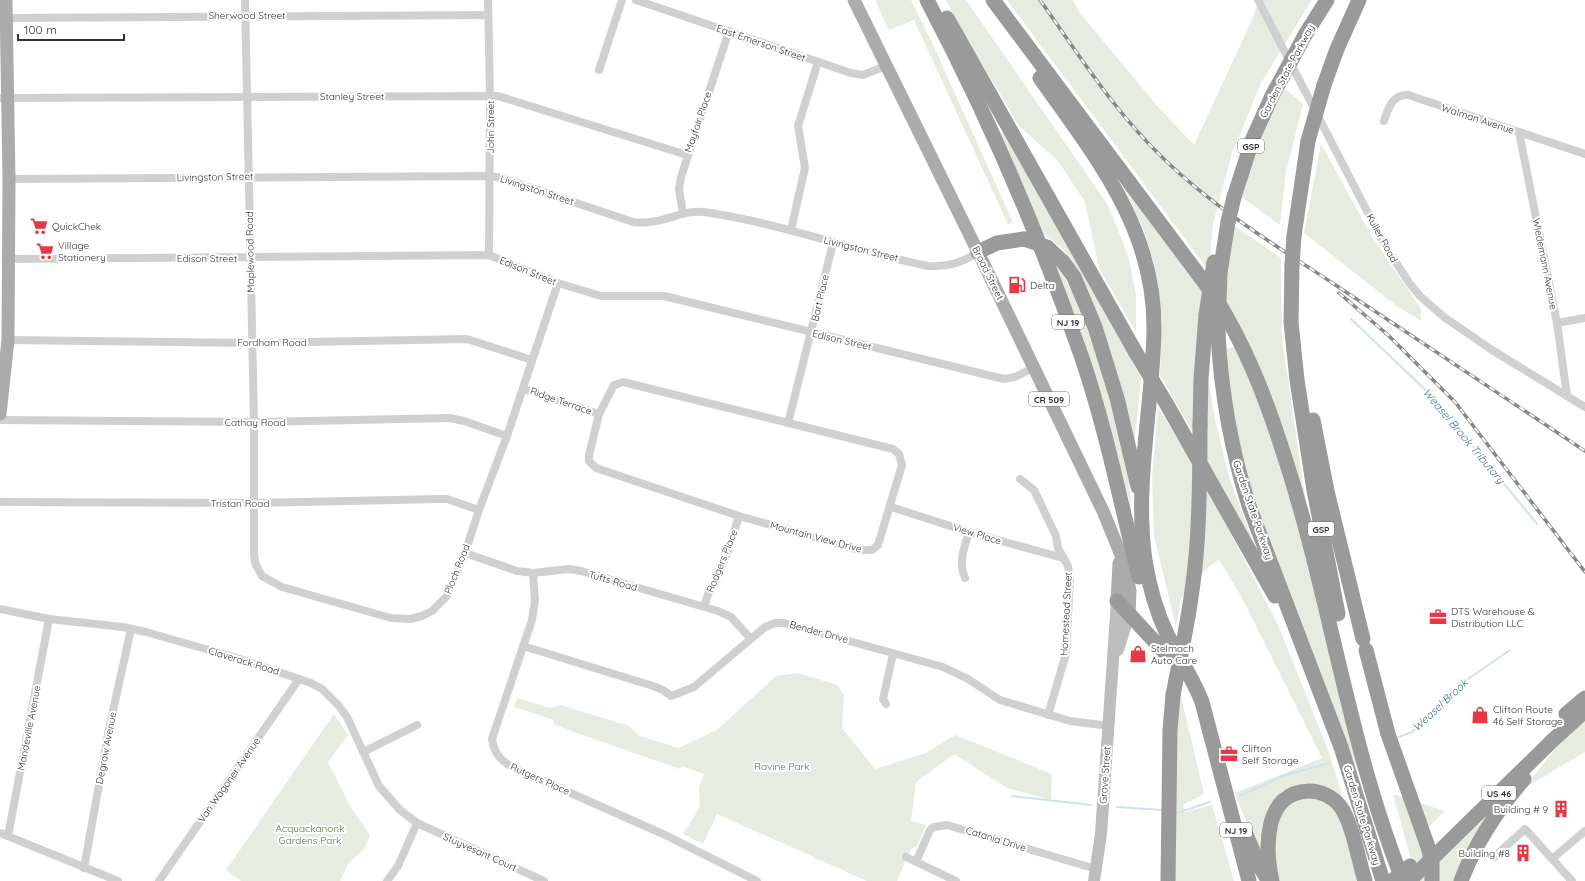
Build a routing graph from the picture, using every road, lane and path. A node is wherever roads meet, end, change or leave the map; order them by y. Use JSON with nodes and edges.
{"nodes":[{"id":1,"x":6,"y":0,"type":"edge"},
{"id":2,"x":245,"y":0,"type":"edge"},
{"id":3,"x":488,"y":0,"type":"edge"},
{"id":4,"x":622,"y":0,"type":"edge"},
{"id":5,"x":636,"y":0,"type":"edge"},
{"id":6,"x":854,"y":0,"type":"edge"},
{"id":7,"x":927,"y":0,"type":"edge"},
{"id":8,"x":937,"y":0,"type":"edge"},
{"id":9,"x":985,"y":0,"type":"edge"},
{"id":10,"x":993,"y":0,"type":"edge"},
{"id":11,"x":1258,"y":0,"type":"edge"},
{"id":12,"x":1327,"y":0,"type":"edge"},
{"id":13,"x":1359,"y":0,"type":"edge"},
{"id":14,"x":1370,"y":0,"type":"edge"},
{"id":15,"x":245,"y":15,"type":"junction"},
{"id":16,"x":487,"y":15,"type":"junction"},
{"id":17,"x":6,"y":18,"type":"junction"},
{"id":18,"x":729,"y":31,"type":"junction"},
{"id":19,"x":818,"y":62,"type":"junction"},
{"id":20,"x":886,"y":66,"type":"junction"},
{"id":21,"x":1330,"y":69,"type":"junction"},
{"id":22,"x":599,"y":70,"type":"dead end"},
{"id":23,"x":247,"y":96,"type":"junction"},
{"id":24,"x":490,"y":96,"type":"junction"},
{"id":25,"x":4,"y":98,"type":"edge"},
{"id":26,"x":1384,"y":121,"type":"dead end"},
{"id":27,"x":1518,"y":132,"type":"junction"},
{"id":28,"x":1585,"y":154,"type":"edge"},
{"id":29,"x":687,"y":155,"type":"junction"},
{"id":30,"x":490,"y":176,"type":"junction"},
{"id":31,"x":249,"y":177,"type":"junction"},
{"id":32,"x":9,"y":179,"type":"junction"},
{"id":33,"x":683,"y":214,"type":"junction"},
{"id":34,"x":791,"y":230,"type":"junction"},
{"id":35,"x":833,"y":243,"type":"junction"},
{"id":36,"x":978,"y":252,"type":"junction"},
{"id":37,"x":489,"y":255,"type":"junction"},
{"id":38,"x":250,"y":257,"type":"junction"},
{"id":39,"x":9,"y":259,"type":"junction"},
{"id":40,"x":1217,"y":268,"type":"junction"},
{"id":41,"x":558,"y":283,"type":"junction"},
{"id":42,"x":1585,"y":318,"type":"edge"},
{"id":43,"x":1291,"y":322,"type":"junction"},
{"id":44,"x":1557,"y":323,"type":"junction"},
{"id":45,"x":812,"y":333,"type":"junction"},
{"id":46,"x":8,"y":340,"type":"junction"},
{"id":47,"x":251,"y":343,"type":"junction"},
{"id":48,"x":532,"y":360,"type":"junction"},
{"id":49,"x":1034,"y":368,"type":"junction"},
{"id":50,"x":523,"y":389,"type":"junction"},
{"id":51,"x":1567,"y":396,"type":"junction"},
{"id":52,"x":1585,"y":407,"type":"edge"},
{"id":53,"x":0,"y":414,"type":"edge"},
{"id":54,"x":599,"y":414,"type":"junction"},
{"id":55,"x":0,"y":420,"type":"edge"},
{"id":56,"x":254,"y":422,"type":"junction"},
{"id":57,"x":788,"y":423,"type":"junction"},
{"id":58,"x":507,"y":436,"type":"junction"},
{"id":59,"x":1020,"y":479,"type":"dead end"},
{"id":60,"x":0,"y":502,"type":"edge"},
{"id":61,"x":255,"y":504,"type":"junction"},
{"id":62,"x":891,"y":507,"type":"junction"},
{"id":63,"x":479,"y":510,"type":"junction"},
{"id":64,"x":1142,"y":510,"type":"junction"},
{"id":65,"x":739,"y":516,"type":"junction"},
{"id":66,"x":969,"y":532,"type":"junction"},
{"id":67,"x":1117,"y":547,"type":"junction"},
{"id":68,"x":465,"y":553,"type":"junction"},
{"id":69,"x":1063,"y":558,"type":"junction"},
{"id":70,"x":533,"y":572,"type":"junction"},
{"id":71,"x":965,"y":578,"type":"dead end"},
{"id":72,"x":1117,"y":601,"type":"junction"},
{"id":73,"x":704,"y":606,"type":"junction"},
{"id":74,"x":0,"y":609,"type":"edge"},
{"id":75,"x":1129,"y":615,"type":"junction"},
{"id":76,"x":49,"y":619,"type":"junction"},
{"id":77,"x":131,"y":629,"type":"junction"},
{"id":78,"x":1299,"y":638,"type":"junction"},
{"id":79,"x":750,"y":639,"type":"junction"},
{"id":80,"x":523,"y":646,"type":"junction"},
{"id":81,"x":893,"y":654,"type":"junction"},
{"id":82,"x":1170,"y":658,"type":"junction"},
{"id":83,"x":1114,"y":668,"type":"junction"},
{"id":84,"x":299,"y":679,"type":"junction"},
{"id":85,"x":1585,"y":698,"type":"edge"},
{"id":86,"x":886,"y":704,"type":"dead end"},
{"id":87,"x":1048,"y":715,"type":"junction"},
{"id":88,"x":1579,"y":715,"type":"edge"},
{"id":89,"x":416,"y":725,"type":"dead end"},
{"id":90,"x":1109,"y":726,"type":"junction"},
{"id":91,"x":363,"y":752,"type":"junction"},
{"id":92,"x":1222,"y":780,"type":"junction"},
{"id":93,"x":417,"y":823,"type":"junction"},
{"id":94,"x":1585,"y":831,"type":"edge"},
{"id":95,"x":0,"y":833,"type":"edge"},
{"id":96,"x":8,"y":836,"type":"junction"},
{"id":97,"x":906,"y":857,"type":"dead end"},
{"id":98,"x":1494,"y":857,"type":"dead end"},
{"id":99,"x":1552,"y":859,"type":"junction"},
{"id":100,"x":916,"y":862,"type":"junction"},
{"id":101,"x":84,"y":868,"type":"junction"},
{"id":102,"x":1095,"y":875,"type":"edge"},
{"id":103,"x":738,"y":877,"type":"edge"},
{"id":104,"x":1408,"y":877,"type":"edge"},
{"id":105,"x":1241,"y":880,"type":"edge"},
{"id":106,"x":118,"y":881,"type":"edge"},
{"id":107,"x":159,"y":881,"type":"edge"},
{"id":108,"x":387,"y":881,"type":"edge"},
{"id":109,"x":544,"y":881,"type":"edge"},
{"id":110,"x":757,"y":881,"type":"edge"},
{"id":111,"x":956,"y":881,"type":"edge"},
{"id":112,"x":1168,"y":881,"type":"edge"},
{"id":113,"x":1268,"y":881,"type":"edge"},
{"id":114,"x":1272,"y":881,"type":"edge"},
{"id":115,"x":1365,"y":881,"type":"edge"},
{"id":116,"x":1383,"y":881,"type":"edge"},
{"id":117,"x":1393,"y":881,"type":"edge"},
{"id":118,"x":1432,"y":881,"type":"edge"},
{"id":119,"x":1461,"y":881,"type":"edge"},
{"id":120,"x":1572,"y":881,"type":"edge"}],
"edges":[{"from":1,"to":17,"type":"main road"},
{"from":2,"to":15,"type":"street","name":"Maplewood Road"},
{"from":3,"to":16,"type":"street","name":"John Street"},
{"from":4,"to":22,"type":"street"},
{"from":5,"to":18,"type":"street","name":"East Emerson Street"},
{"from":6,"to":20,"type":"main road","name":"Broad Street","number":"CR 509"},
{"from":7,"to":82,"type":"highway","number":"NJ 19"},
{"from":8,"to":78,"type":"highway","bridge":true},
{"from":9,"to":64,"type":"highway","number":"NJ 19"},
{"from":10,"to":104,"type":"highway"},
{"from":11,"to":51,"type":"street","name":"Kuller Road"},
{"from":12,"to":40,"type":"highway","name":"Garden State Parkway","number":"GSP","bridge":true},
{"from":13,"to":21,"type":"highway","number":"GSP"},
{"from":14,"to":21,"type":"highway"},
{"from":15,"to":16,"type":"street","name":"Sherwood Street"},
{"from":15,"to":17,"type":"street","name":"Sherwood Street"},
{"from":15,"to":23,"type":"street","name":"Maplewood Road"},
{"from":16,"to":24,"type":"street","name":"John Street"},
{"from":17,"to":25,"type":"main road"},
{"from":18,"to":19,"type":"street","name":"East Emerson Street"},
{"from":18,"to":29,"type":"street","name":"Mayfair Place"},
{"from":19,"to":20,"type":"street","name":"East Emerson Street"},
{"from":19,"to":34,"type":"street"},
{"from":20,"to":36,"type":"main road","name":"Broad Street","number":"CR 509"},
{"from":21,"to":43,"type":"highway","number":"GSP","bridge":true},
{"from":23,"to":24,"type":"street","name":"Stanley Street"},
{"from":23,"to":25,"type":"street","name":"Stanley Street"},
{"from":23,"to":31,"type":"street","name":"Maplewood Road"},
{"from":24,"to":29,"type":"street","name":"Stanley Street"},
{"from":24,"to":30,"type":"street","name":"John Street"},
{"from":25,"to":32,"type":"main road"},
{"from":26,"to":27,"type":"street","name":"Walman Avenue"},
{"from":27,"to":28,"type":"street","name":"Walman Avenue"},
{"from":27,"to":44,"type":"street","name":"Wiedemann Avenue"},
{"from":29,"to":33,"type":"street","name":"Mayfair Place"},
{"from":30,"to":31,"type":"street","name":"Livingston Street"},
{"from":30,"to":33,"type":"street","name":"Livingston Street"},
{"from":30,"to":37,"type":"street","name":"John Street"},
{"from":31,"to":32,"type":"street","name":"Livingston Street"},
{"from":31,"to":38,"type":"street","name":"Maplewood Road"},
{"from":32,"to":39,"type":"main road"},
{"from":33,"to":34,"type":"street","name":"Livingston Street"},
{"from":34,"to":35,"type":"street","name":"Livingston Street"},
{"from":35,"to":36,"type":"street","name":"Livingston Street"},
{"from":35,"to":45,"type":"street","name":"Bart Place"},
{"from":36,"to":49,"type":"main road","name":"Broad Street","number":"CR 509"},
{"from":36,"to":64,"type":"highway","bridge":true},
{"from":37,"to":38,"type":"street","name":"Edison Street"},
{"from":37,"to":41,"type":"street","name":"Edison Street"},
{"from":38,"to":39,"type":"street","name":"Edison Street"},
{"from":38,"to":47,"type":"street","name":"Maplewood Road"},
{"from":39,"to":46,"type":"main road"},
{"from":40,"to":78,"type":"highway","name":"Garden State Parkway","number":"GSP","bridge":true},
{"from":40,"to":112,"type":"highway","bridge":true},
{"from":41,"to":45,"type":"street","name":"Edison Street"},
{"from":41,"to":48,"type":"street","name":"Ploch Road"},
{"from":42,"to":44,"type":"street"},
{"from":43,"to":104,"type":"highway","number":"GSP"},
{"from":43,"to":118,"type":"highway","bridge":true},
{"from":44,"to":51,"type":"street","name":"Wiedemann Avenue"},
{"from":45,"to":49,"type":"street","name":"Edison Street"},
{"from":45,"to":57,"type":"street","name":"Bart Place"},
{"from":46,"to":47,"type":"street","name":"Fordham Road"},
{"from":46,"to":53,"type":"main road"},
{"from":47,"to":48,"type":"street","name":"Fordham Road"},
{"from":47,"to":56,"type":"street","name":"Maplewood Road"},
{"from":48,"to":50,"type":"street","name":"Ploch Road"},
{"from":49,"to":67,"type":"main road","name":"Broad Street","number":"CR 509"},
{"from":50,"to":54,"type":"street","name":"Ridge Terrace"},
{"from":50,"to":58,"type":"street","name":"Ploch Road"},
{"from":51,"to":52,"type":"street","name":"Kuller Road"},
{"from":54,"to":57,"type":"street","name":"Mountain View Drive"},
{"from":54,"to":65,"type":"street","name":"Mountain View Drive"},
{"from":55,"to":56,"type":"street","name":"Cathay Road"},
{"from":56,"to":58,"type":"street","name":"Cathay Road"},
{"from":56,"to":61,"type":"street","name":"Maplewood Road"},
{"from":57,"to":62,"type":"street","name":"Mountain View Drive"},
{"from":58,"to":63,"type":"street","name":"Ploch Road"},
{"from":59,"to":69,"type":"street","name":"Homestead Street"},
{"from":60,"to":61,"type":"street","name":"Tristan Road"},
{"from":61,"to":63,"type":"street","name":"Tristan Road"},
{"from":61,"to":68,"type":"street","name":"Ploch Road"},
{"from":62,"to":65,"type":"street","name":"Mountain View Drive"},
{"from":62,"to":66,"type":"street","name":"View Place"},
{"from":63,"to":68,"type":"street","name":"Ploch Road"},
{"from":64,"to":92,"type":"highway","number":"NJ 19"},
{"from":65,"to":73,"type":"street","name":"Rodgers Place"},
{"from":66,"to":69,"type":"street","name":"View Place"},
{"from":66,"to":71,"type":"street"},
{"from":67,"to":72,"type":"main road","name":"Broad Street","number":"CR 509"},
{"from":67,"to":75,"type":"main road","name":"Broad Street"},
{"from":68,"to":70,"type":"street","name":"Tufts Road"},
{"from":69,"to":87,"type":"street","name":"Homestead Street"},
{"from":70,"to":73,"type":"street","name":"Tufts Road"},
{"from":70,"to":80,"type":"street","name":"Rutgers Place"},
{"from":72,"to":75,"type":"highway"},
{"from":72,"to":83,"type":"street","name":"Grove Street"},
{"from":73,"to":79,"type":"street","name":"Tufts Road"},
{"from":74,"to":76,"type":"street","name":"Claverack Road"},
{"from":75,"to":82,"type":"highway"},
{"from":75,"to":83,"type":"street","name":"Grove Street"},
{"from":76,"to":77,"type":"street","name":"Claverack Road"},
{"from":76,"to":96,"type":"street","name":"Mandeville Avenue"},
{"from":77,"to":84,"type":"street","name":"Claverack Road"},
{"from":77,"to":101,"type":"street","name":"Degraw Avenue"},
{"from":78,"to":116,"type":"highway","name":"Garden State Parkway","number":"GSP"},
{"from":79,"to":80,"type":"street","name":"Bender Drive"},
{"from":79,"to":81,"type":"street","name":"Bender Drive"},
{"from":80,"to":103,"type":"street","name":"Rutgers Place"},
{"from":81,"to":86,"type":"street"},
{"from":81,"to":87,"type":"street","name":"Bender Drive"},
{"from":82,"to":105,"type":"highway","number":"NJ 19"},
{"from":83,"to":90,"type":"street","name":"Grove Street"},
{"from":84,"to":91,"type":"street","name":"Claverack Road"},
{"from":84,"to":107,"type":"street","name":"Van Wagoner Avenue"},
{"from":85,"to":104,"type":"highway","number":"US 46"},
{"from":87,"to":90,"type":"street","name":"Bender Drive"},
{"from":88,"to":104,"type":"highway","number":"US 46"},
{"from":88,"to":119,"type":"highway"},
{"from":89,"to":91,"type":"street"},
{"from":90,"to":102,"type":"street","name":"Grove Street"},
{"from":91,"to":93,"type":"street","name":"Claverack Road"},
{"from":92,"to":105,"type":"highway","number":"NJ 19"},
{"from":92,"to":113,"type":"highway"},
{"from":93,"to":108,"type":"street"},
{"from":93,"to":109,"type":"street","name":"Stuyvesant Court"},
{"from":94,"to":99,"type":"street"},
{"from":95,"to":96,"type":"street"},
{"from":96,"to":101,"type":"street"},
{"from":97,"to":100,"type":"street"},
{"from":98,"to":99,"type":"street"},
{"from":99,"to":120,"type":"street"},
{"from":100,"to":102,"type":"street","name":"Catania Drive"},
{"from":100,"to":111,"type":"street"},
{"from":101,"to":106,"type":"street"},
{"from":103,"to":110,"type":"street","name":"Rutgers Place"},
{"from":104,"to":117,"type":"highway","number":"US 46","bridge":true},
{"from":114,"to":115,"type":"highway"}]}
